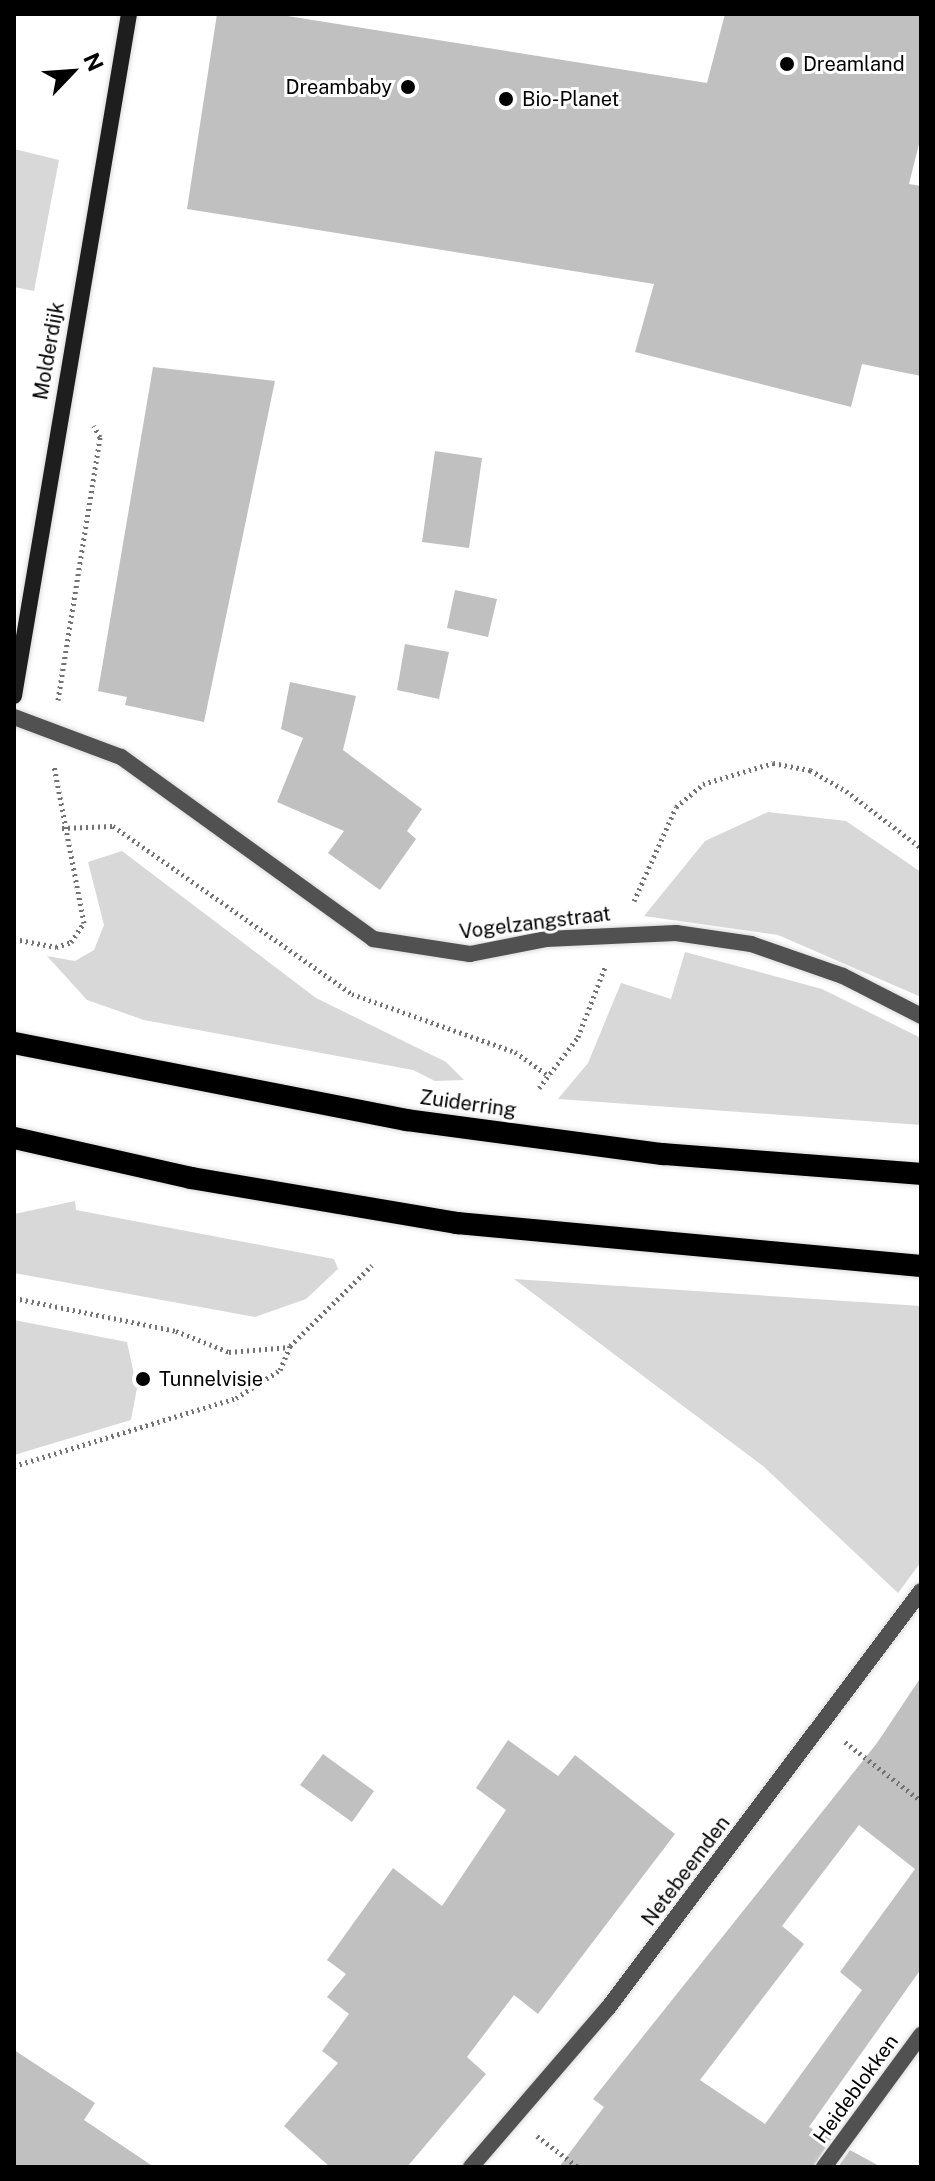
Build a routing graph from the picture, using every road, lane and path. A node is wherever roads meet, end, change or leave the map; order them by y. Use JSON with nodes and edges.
{"nodes":[{"id":1,"x":129,"y":14,"type":"edge"},
{"id":2,"x":65,"y":374,"type":"junction"},
{"id":3,"x":20,"y":617,"type":"edge"},
{"id":4,"x":14,"y":696,"type":"edge"},
{"id":5,"x":14,"y":717,"type":"edge"},
{"id":6,"x":54,"y":729,"type":"junction"},
{"id":7,"x":62,"y":828,"type":"junction"},
{"id":8,"x":921,"y":848,"type":"edge"},
{"id":9,"x":634,"y":902,"type":"dead end"},
{"id":10,"x":14,"y":939,"type":"edge"},
{"id":11,"x":608,"y":961,"type":"dead end"},
{"id":12,"x":921,"y":1016,"type":"edge"},
{"id":13,"x":14,"y":1043,"type":"edge"},
{"id":14,"x":549,"y":1076,"type":"junction"},
{"id":15,"x":539,"y":1088,"type":"dead end"},
{"id":16,"x":14,"y":1138,"type":"edge"},
{"id":17,"x":921,"y":1174,"type":"edge"},
{"id":18,"x":372,"y":1265,"type":"dead end"},
{"id":19,"x":921,"y":1266,"type":"edge"},
{"id":20,"x":14,"y":1298,"type":"edge"},
{"id":21,"x":290,"y":1346,"type":"junction"},
{"id":22,"x":14,"y":1466,"type":"edge"},
{"id":23,"x":921,"y":1591,"type":"edge"},
{"id":24,"x":822,"y":1724,"type":"junction"},
{"id":25,"x":921,"y":1801,"type":"edge"},
{"id":26,"x":921,"y":2035,"type":"edge"},
{"id":27,"x":514,"y":2118,"type":"junction"},
{"id":28,"x":471,"y":2167,"type":"edge"},
{"id":29,"x":578,"y":2167,"type":"edge"},
{"id":30,"x":824,"y":2167,"type":"edge"}],
"edges":[{"from":1,"to":2,"type":"main road","name":"Molderdijk"},
{"from":2,"to":3,"type":"main road","name":"Molderdijk"},
{"from":2,"to":6,"type":"path"},
{"from":3,"to":4,"type":"main road","name":"Molderdijk"},
{"from":5,"to":6,"type":"street","name":"Vogelzangstraat"},
{"from":6,"to":7,"type":"path"},
{"from":6,"to":12,"type":"street","name":"Vogelzangstraat"},
{"from":7,"to":10,"type":"path"},
{"from":7,"to":14,"type":"path"},
{"from":8,"to":9,"type":"path"},
{"from":11,"to":14,"type":"path"},
{"from":13,"to":17,"type":"highway","name":"Zuiderring"},
{"from":14,"to":15,"type":"path"},
{"from":16,"to":19,"type":"highway"},
{"from":18,"to":21,"type":"path"},
{"from":20,"to":21,"type":"path"},
{"from":21,"to":22,"type":"path"},
{"from":23,"to":24,"type":"street","name":"Netebeemden"},
{"from":24,"to":25,"type":"path"},
{"from":24,"to":27,"type":"street","name":"Netebeemden"},
{"from":26,"to":30,"type":"street","name":"Heideblokken"},
{"from":27,"to":28,"type":"street","name":"Netebeemden"},
{"from":27,"to":29,"type":"path"}]}
